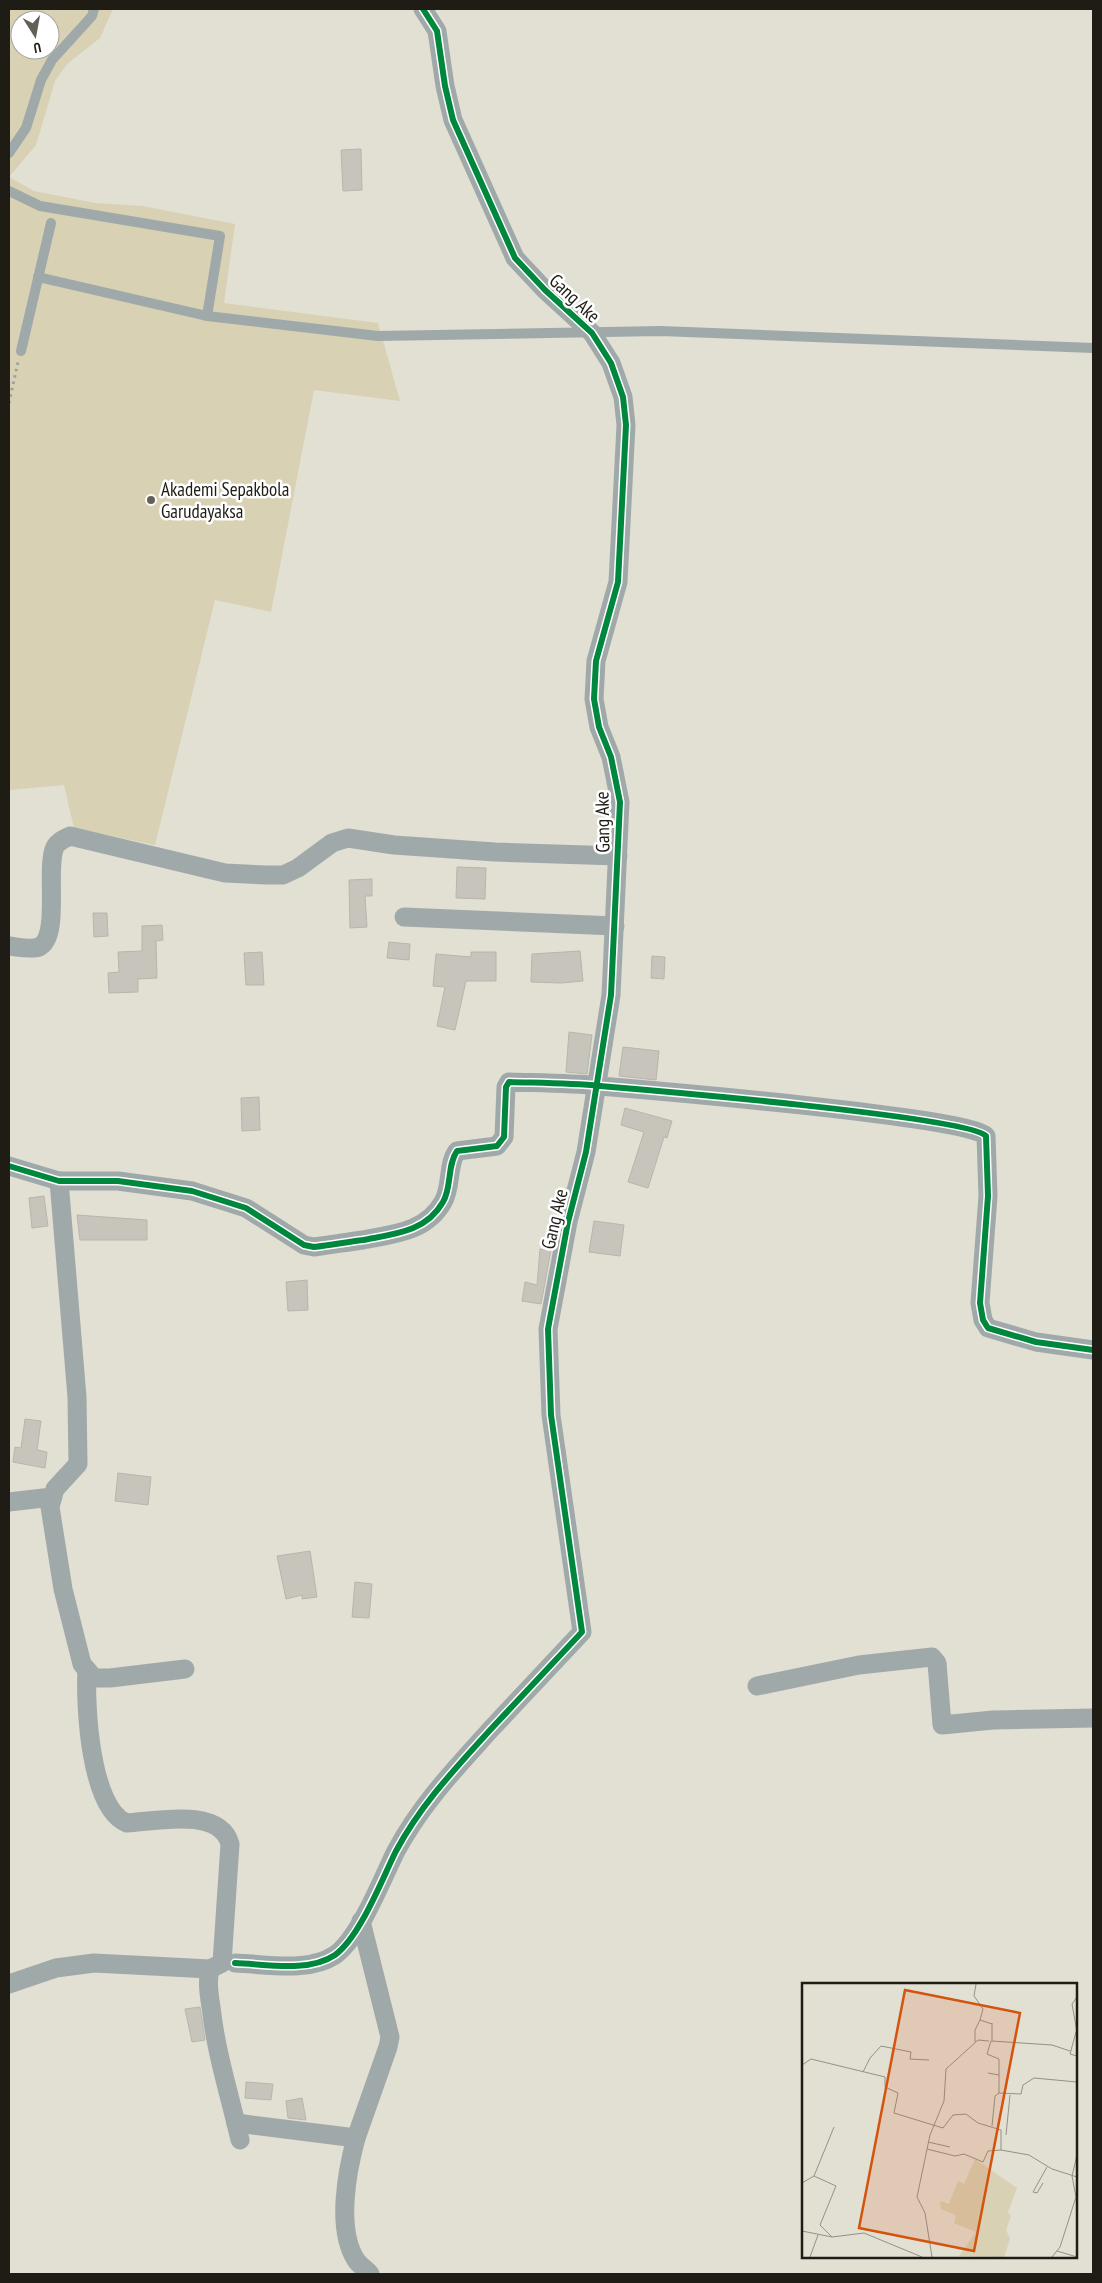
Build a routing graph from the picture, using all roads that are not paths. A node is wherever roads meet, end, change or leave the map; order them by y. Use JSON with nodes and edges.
{"nodes":[{"id":1,"x":94,"y":9,"type":"edge"},
{"id":2,"x":423,"y":9,"type":"edge"},
{"id":3,"x":9,"y":153,"type":"edge"},
{"id":4,"x":9,"y":191,"type":"edge"},
{"id":5,"x":51,"y":223,"type":"dead end"},
{"id":6,"x":38,"y":277,"type":"junction"},
{"id":7,"x":207,"y":316,"type":"junction"},
{"id":8,"x":592,"y":333,"type":"junction"},
{"id":9,"x":1093,"y":348,"type":"edge"},
{"id":10,"x":21,"y":351,"type":"road end"},
{"id":11,"x":618,"y":856,"type":"junction"},
{"id":12,"x":404,"y":917,"type":"dead end"},
{"id":13,"x":615,"y":926,"type":"junction"},
{"id":14,"x":9,"y":946,"type":"edge"},
{"id":15,"x":599,"y":1086,"type":"junction"},
{"id":16,"x":9,"y":1166,"type":"edge"},
{"id":17,"x":59,"y":1181,"type":"junction"},
{"id":18,"x":1093,"y":1350,"type":"edge"},
{"id":19,"x":52,"y":1497,"type":"junction"},
{"id":20,"x":9,"y":1502,"type":"edge"},
{"id":21,"x":185,"y":1669,"type":"dead end"},
{"id":22,"x":87,"y":1670,"type":"junction"},
{"id":23,"x":757,"y":1686,"type":"dead end"},
{"id":24,"x":1093,"y":1718,"type":"edge"},
{"id":25,"x":361,"y":1921,"type":"junction"},
{"id":26,"x":235,"y":1963,"type":"dead end"},
{"id":27,"x":210,"y":1969,"type":"junction"},
{"id":28,"x":9,"y":1984,"type":"edge"},
{"id":29,"x":356,"y":2138,"type":"junction"},
{"id":30,"x":370,"y":2274,"type":"edge"}],
"edges":[{"from":1,"to":3,"type":"lane"},
{"from":2,"to":8,"type":"street","name":"Gang Ake"},
{"from":4,"to":7,"type":"lane"},
{"from":5,"to":6,"type":"lane"},
{"from":6,"to":7,"type":"lane"},
{"from":6,"to":10,"type":"lane"},
{"from":7,"to":8,"type":"lane"},
{"from":8,"to":9,"type":"lane"},
{"from":8,"to":11,"type":"street","name":"Gang Ake"},
{"from":11,"to":13,"type":"street","name":"Gang Ake"},
{"from":11,"to":14,"type":"street"},
{"from":12,"to":13,"type":"street"},
{"from":13,"to":15,"type":"street","name":"Gang Ake"},
{"from":15,"to":17,"type":"street"},
{"from":15,"to":18,"type":"street"},
{"from":15,"to":25,"type":"street","name":"Gang Ake"},
{"from":16,"to":17,"type":"street"},
{"from":17,"to":19,"type":"street"},
{"from":19,"to":20,"type":"street"},
{"from":19,"to":22,"type":"street"},
{"from":21,"to":22,"type":"street"},
{"from":22,"to":27,"type":"street"},
{"from":23,"to":24,"type":"street"},
{"from":25,"to":26,"type":"street"},
{"from":25,"to":29,"type":"street"},
{"from":27,"to":28,"type":"street"},
{"from":27,"to":29,"type":"street"},
{"from":29,"to":30,"type":"street"}]}
